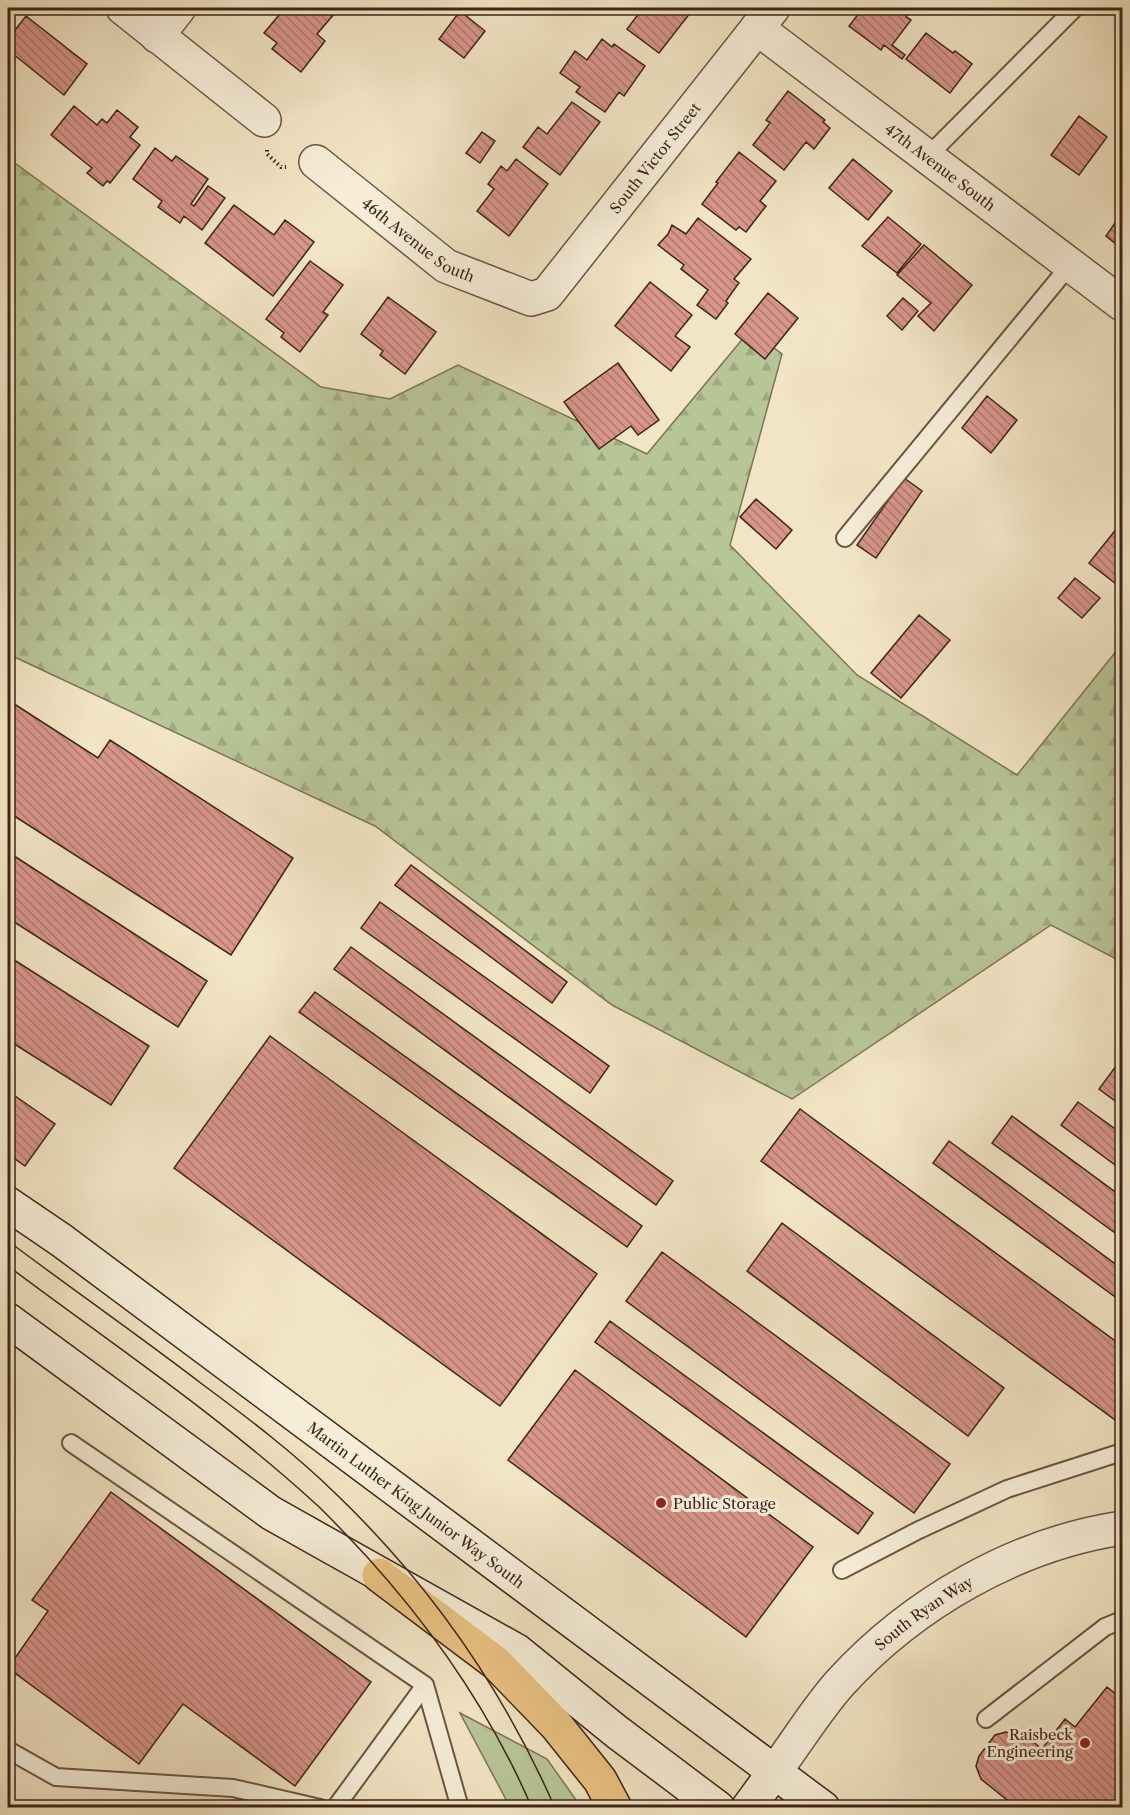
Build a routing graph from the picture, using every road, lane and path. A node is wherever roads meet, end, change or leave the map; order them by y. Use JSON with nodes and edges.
{"nodes":[{"id":1,"x":123,"y":8,"type":"edge"},
{"id":2,"x":179,"y":8,"type":"edge"},
{"id":3,"x":1075,"y":8,"type":"edge"},
{"id":4,"x":765,"y":18,"type":"edge"},
{"id":5,"x":157,"y":36,"type":"junction"},
{"id":6,"x":264,"y":120,"type":"joint"},
{"id":7,"x":927,"y":157,"type":"junction"},
{"id":8,"x":316,"y":162,"type":"joint"},
{"id":9,"x":1070,"y":265,"type":"junction"},
{"id":10,"x":531,"y":299,"type":"joint"},
{"id":11,"x":1122,"y":304,"type":"edge"},
{"id":12,"x":845,"y":538,"type":"dead end"},
{"id":13,"x":8,"y":1204,"type":"edge"},
{"id":14,"x":8,"y":1320,"type":"edge"},
{"id":15,"x":71,"y":1443,"type":"dead end"},
{"id":16,"x":1122,"y":1452,"type":"edge"},
{"id":17,"x":1122,"y":1528,"type":"edge"},
{"id":18,"x":842,"y":1570,"type":"dead end"},
{"id":19,"x":379,"y":1575,"type":"junction"},
{"id":20,"x":1122,"y":1620,"type":"edge"},
{"id":21,"x":425,"y":1685,"type":"junction"},
{"id":22,"x":986,"y":1719,"type":"dead end"},
{"id":23,"x":8,"y":1750,"type":"edge"},
{"id":24,"x":775,"y":1771,"type":"junction"},
{"id":25,"x":320,"y":1808,"type":"edge"},
{"id":26,"x":335,"y":1808,"type":"edge"},
{"id":27,"x":460,"y":1808,"type":"edge"},
{"id":28,"x":615,"y":1808,"type":"edge"},
{"id":29,"x":718,"y":1808,"type":"edge"},
{"id":30,"x":748,"y":1808,"type":"edge"},
{"id":31,"x":823,"y":1808,"type":"edge"}],
"edges":[{"from":1,"to":5,"type":"main road"},
{"from":2,"to":5,"type":"main road"},
{"from":3,"to":7,"type":"lane"},
{"from":4,"to":7,"type":"main road","name":"47th Avenue South"},
{"from":4,"to":10,"type":"main road","name":"South Victor Street"},
{"from":5,"to":6,"type":"main road"},
{"from":6,"to":8,"type":"path"},
{"from":7,"to":9,"type":"main road","name":"47th Avenue South"},
{"from":8,"to":10,"type":"main road","name":"46th Avenue South"},
{"from":9,"to":11,"type":"main road","name":"47th Avenue South"},
{"from":9,"to":12,"type":"lane"},
{"from":13,"to":24,"type":"main road","name":"Martin Luther King Junior Way South"},
{"from":14,"to":19,"type":"main road"},
{"from":15,"to":21,"type":"lane"},
{"from":16,"to":18,"type":"lane"},
{"from":17,"to":24,"type":"main road","name":"South Ryan Way"},
{"from":19,"to":28,"type":"highway"},
{"from":19,"to":29,"type":"main road"},
{"from":20,"to":22,"type":"lane"},
{"from":21,"to":26,"type":"lane"},
{"from":21,"to":27,"type":"lane"},
{"from":23,"to":25,"type":"lane"},
{"from":24,"to":30,"type":"main road","name":"South Ryan Way"},
{"from":24,"to":31,"type":"main road","name":"Martin Luther King Junior Way South"}]}
